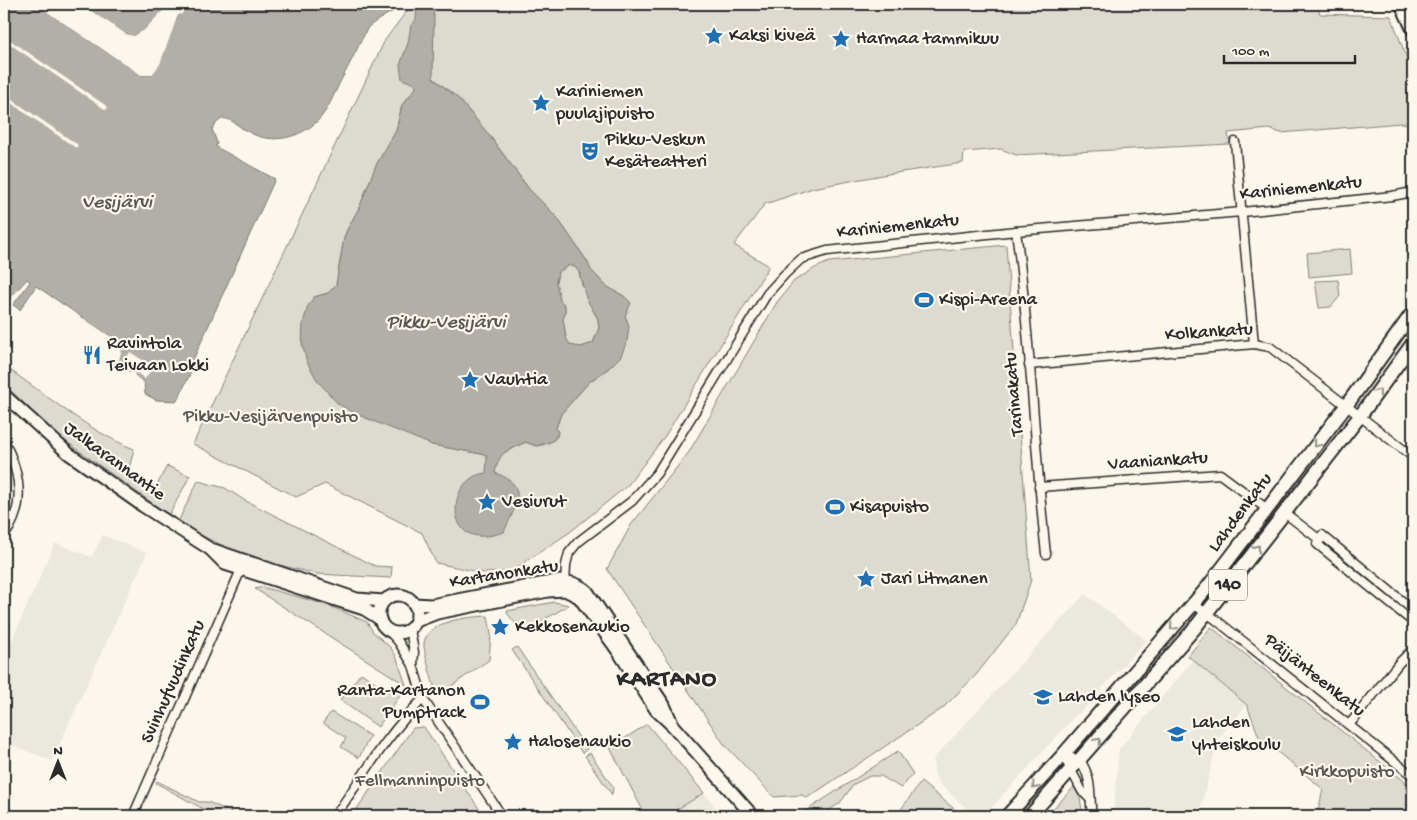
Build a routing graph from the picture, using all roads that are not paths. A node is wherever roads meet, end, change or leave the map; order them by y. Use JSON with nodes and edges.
{"nodes":[{"id":1,"x":1401,"y":4,"type":"edge"},
{"id":2,"x":1413,"y":30,"type":"edge"},
{"id":3,"x":1235,"y":142,"type":"dead end"},
{"id":4,"x":1413,"y":192,"type":"edge"},
{"id":5,"x":1242,"y":212,"type":"junction"},
{"id":6,"x":1016,"y":231,"type":"junction"},
{"id":7,"x":1413,"y":312,"type":"edge"},
{"id":8,"x":1254,"y":344,"type":"junction"},
{"id":9,"x":1413,"y":344,"type":"edge"},
{"id":10,"x":1029,"y":365,"type":"junction"},
{"id":11,"x":4,"y":395,"type":"edge"},
{"id":12,"x":1346,"y":406,"type":"junction"},
{"id":13,"x":1360,"y":416,"type":"junction"},
{"id":14,"x":4,"y":441,"type":"edge"},
{"id":15,"x":1413,"y":457,"type":"edge"},
{"id":16,"x":1039,"y":487,"type":"junction"},
{"id":17,"x":1268,"y":509,"type":"junction"},
{"id":18,"x":1290,"y":517,"type":"dead end"},
{"id":19,"x":4,"y":536,"type":"edge"},
{"id":20,"x":1320,"y":540,"type":"junction"},
{"id":21,"x":1338,"y":548,"type":"junction"},
{"id":22,"x":1046,"y":554,"type":"dead end"},
{"id":23,"x":1331,"y":556,"type":"junction"},
{"id":24,"x":1356,"y":563,"type":"junction"},
{"id":25,"x":243,"y":566,"type":"junction"},
{"id":26,"x":1350,"y":571,"type":"junction"},
{"id":27,"x":1373,"y":577,"type":"junction"},
{"id":28,"x":1367,"y":584,"type":"junction"},
{"id":29,"x":565,"y":586,"type":"junction"},
{"id":30,"x":1391,"y":592,"type":"junction"},
{"id":31,"x":1385,"y":599,"type":"junction"},
{"id":32,"x":384,"y":601,"type":"junction"},
{"id":33,"x":414,"y":604,"type":"junction"},
{"id":34,"x":1193,"y":604,"type":"junction"},
{"id":35,"x":1413,"y":610,"type":"edge"},
{"id":36,"x":1206,"y":613,"type":"junction"},
{"id":37,"x":380,"y":619,"type":"junction"},
{"id":38,"x":1413,"y":622,"type":"edge"},
{"id":39,"x":413,"y":625,"type":"junction"},
{"id":40,"x":389,"y":631,"type":"junction"},
{"id":41,"x":1413,"y":649,"type":"edge"},
{"id":42,"x":413,"y":665,"type":"junction"},
{"id":43,"x":424,"y":699,"type":"junction"},
{"id":44,"x":1349,"y":725,"type":"junction"},
{"id":45,"x":673,"y":726,"type":"junction"},
{"id":46,"x":1063,"y":755,"type":"junction"},
{"id":47,"x":1080,"y":760,"type":"junction"},
{"id":48,"x":1071,"y":771,"type":"junction"},
{"id":49,"x":1413,"y":776,"type":"edge"},
{"id":50,"x":1089,"y":798,"type":"junction"},
{"id":51,"x":133,"y":816,"type":"edge"},
{"id":52,"x":335,"y":816,"type":"edge"},
{"id":53,"x":502,"y":816,"type":"edge"},
{"id":54,"x":753,"y":816,"type":"edge"},
{"id":55,"x":1007,"y":816,"type":"edge"},
{"id":56,"x":1030,"y":816,"type":"edge"},
{"id":57,"x":1092,"y":816,"type":"edge"}],
"edges":[{"from":1,"to":2,"type":"main road"},
{"from":3,"to":5,"type":"street"},
{"from":4,"to":5,"type":"street","name":"Kariniemenkatu"},
{"from":5,"to":6,"type":"street","name":"Kariniemenkatu"},
{"from":5,"to":8,"type":"street"},
{"from":6,"to":10,"type":"street","name":"Tarinakatu"},
{"from":6,"to":29,"type":"street","name":"Kariniemenkatu"},
{"from":7,"to":12,"type":"main road","name":"Lahdenkatu","number":"140"},
{"from":8,"to":10,"type":"street","name":"Kolkankatu"},
{"from":8,"to":12,"type":"street","name":"Kolkankatu"},
{"from":13,"to":9,"type":"main road","name":"Lahdenkatu","number":"140","one_way":true},
{"from":10,"to":16,"type":"street","name":"Tarinakatu"},
{"from":11,"to":25,"type":"main road","name":"Jalkarannantie"},
{"from":12,"to":13,"type":"street","name":"Kolkankatu"},
{"from":12,"to":17,"type":"main road","name":"Lahdenkatu","number":"140","one_way":true},
{"from":13,"to":15,"type":"street","name":"Kolkankatu"},
{"from":36,"to":13,"type":"main road","name":"Lahdenkatu","number":"140","one_way":true},
{"from":14,"to":19,"type":"street"},
{"from":16,"to":17,"type":"street","name":"Vaaniankatu"},
{"from":16,"to":22,"type":"street","name":"Tarinakatu"},
{"from":17,"to":34,"type":"main road","name":"Lahdenkatu","number":"140"},
{"from":18,"to":20,"type":"street"},
{"from":20,"to":21,"type":"street"},
{"from":20,"to":23,"type":"street"},
{"from":21,"to":23,"type":"street"},
{"from":21,"to":24,"type":"street"},
{"from":23,"to":26,"type":"street"},
{"from":24,"to":26,"type":"street"},
{"from":24,"to":27,"type":"street"},
{"from":25,"to":32,"type":"main road","name":"Jalkarannantie"},
{"from":25,"to":37,"type":"main road","name":"Jalkarannantie"},
{"from":25,"to":51,"type":"street","name":"Svinhufvudinkatu"},
{"from":26,"to":28,"type":"street"},
{"from":27,"to":28,"type":"street"},
{"from":27,"to":30,"type":"street"},
{"from":28,"to":31,"type":"street"},
{"from":29,"to":33,"type":"main road","name":"Kartanonkatu"},
{"from":29,"to":39,"type":"main road","name":"Kartanonkatu"},
{"from":29,"to":45,"type":"main road","name":"Kartanonkatu"},
{"from":29,"to":45,"type":"main road","name":"Kartanonkatu"},
{"from":30,"to":31,"type":"street"},
{"from":30,"to":35,"type":"street"},
{"from":31,"to":38,"type":"street"},
{"from":32,"to":33,"type":"main road"},
{"from":32,"to":37,"type":"main road"},
{"from":33,"to":39,"type":"main road"},
{"from":34,"to":36,"type":"street","name":"Päijänteenkatu"},
{"from":34,"to":46,"type":"main road","name":"Lahdenkatu","number":"140","one_way":true},
{"from":36,"to":44,"type":"street","name":"Päijänteenkatu"},
{"from":47,"to":36,"type":"main road","name":"Lahdenkatu","number":"140","one_way":true},
{"from":37,"to":40,"type":"main road"},
{"from":39,"to":40,"type":"main road"},
{"from":39,"to":42,"type":"street"},
{"from":40,"to":42,"type":"street"},
{"from":41,"to":44,"type":"street"},
{"from":42,"to":43,"type":"street"},
{"from":43,"to":52,"type":"street"},
{"from":43,"to":53,"type":"street"},
{"from":44,"to":49,"type":"street","name":"Päijänteenkatu"},
{"from":45,"to":54,"type":"main road","name":"Kartanonkatu"},
{"from":46,"to":47,"type":"street"},
{"from":46,"to":48,"type":"street"},
{"from":46,"to":55,"type":"main road","name":"Lahdenkatu","number":"140","one_way":true},
{"from":47,"to":48,"type":"main road","name":"Lahdenkatu","number":"140"},
{"from":47,"to":50,"type":"street"},
{"from":48,"to":50,"type":"street"},
{"from":48,"to":56,"type":"main road","name":"Lahdenkatu","number":"140"},
{"from":50,"to":57,"type":"street"}]}
